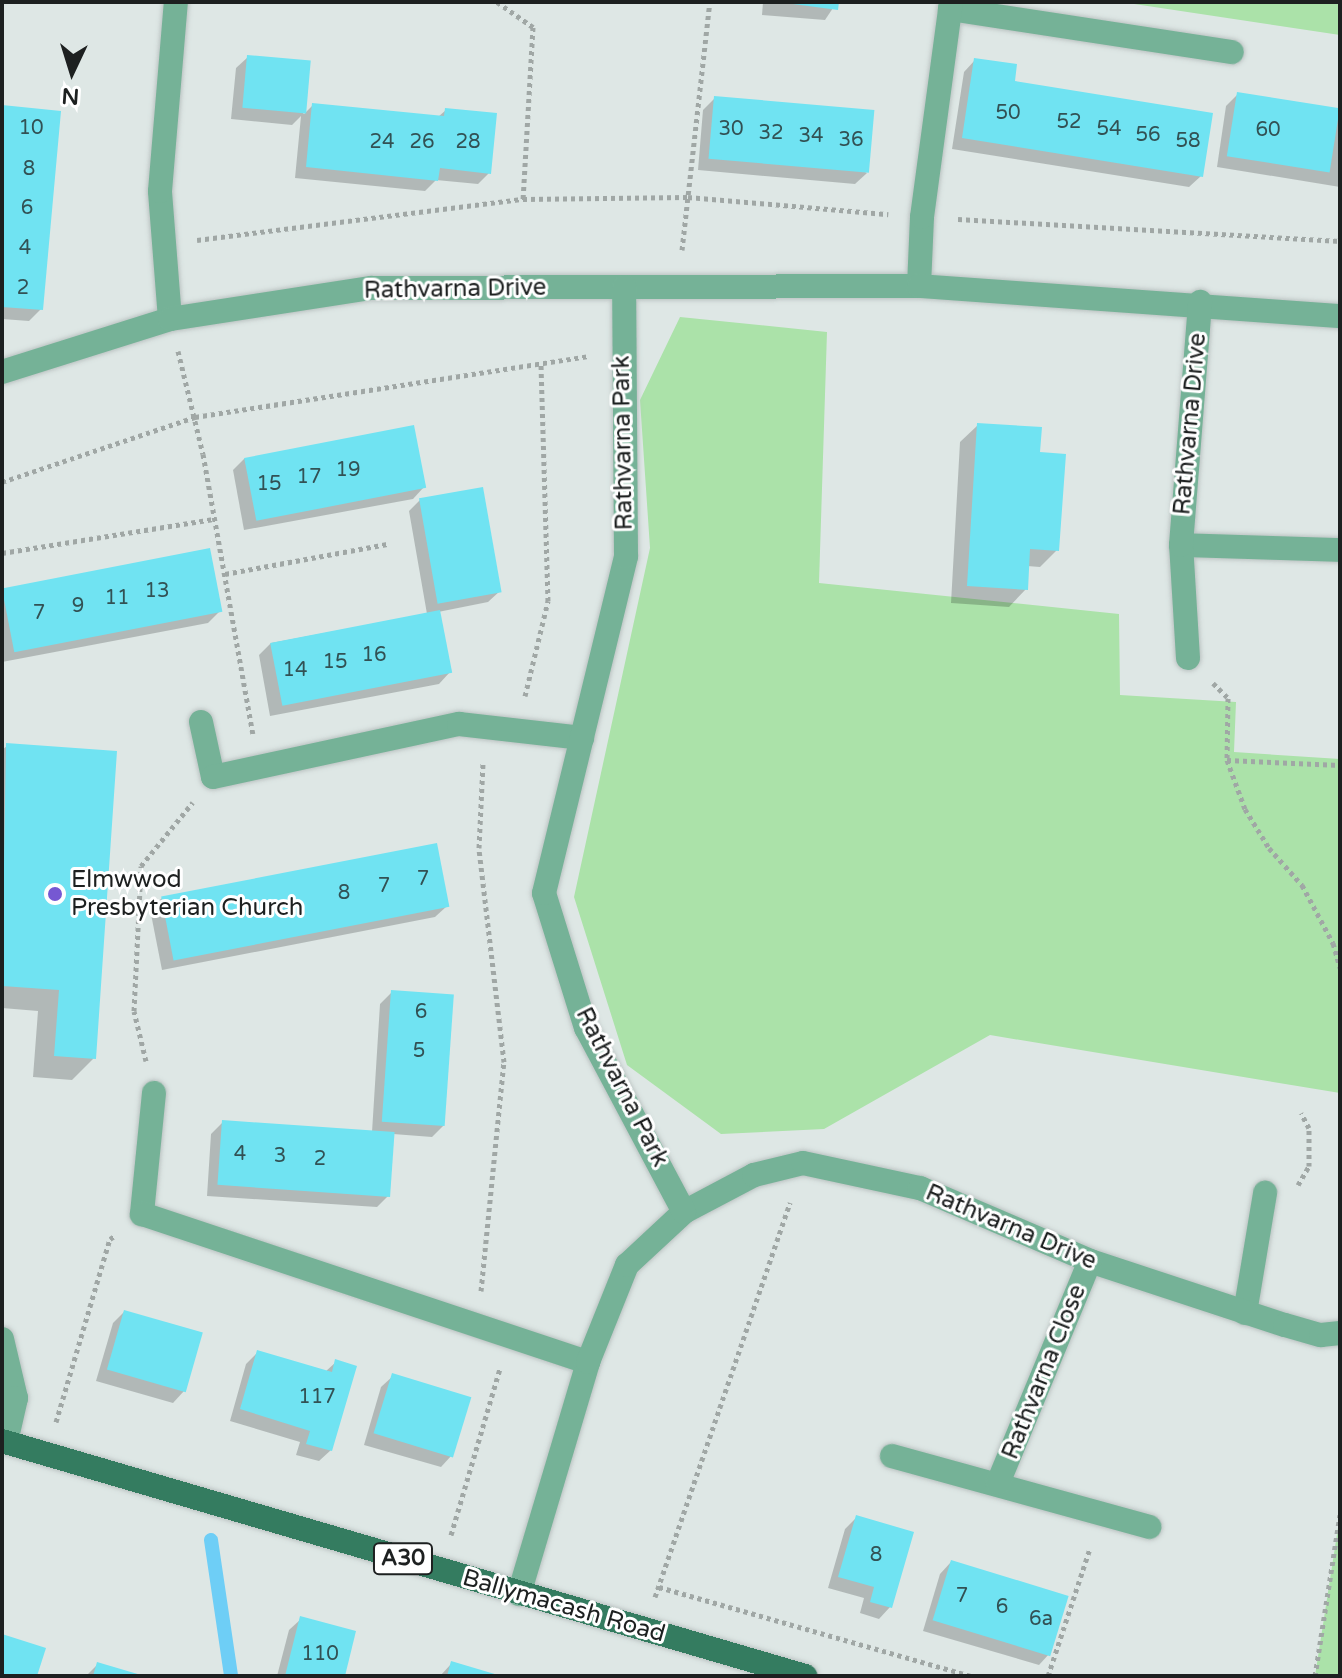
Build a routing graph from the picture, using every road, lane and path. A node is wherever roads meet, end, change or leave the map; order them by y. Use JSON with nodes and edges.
{"nodes":[{"id":1,"x":176,"y":2,"type":"edge"},
{"id":2,"x":497,"y":2,"type":"edge"},
{"id":3,"x":710,"y":2,"type":"edge"},
{"id":4,"x":951,"y":6,"type":"edge"},
{"id":5,"x":1232,"y":52,"type":"dead end"},
{"id":6,"x":688,"y":197,"type":"junction"},
{"id":7,"x":523,"y":199,"type":"junction"},
{"id":8,"x":922,"y":217,"type":"junction"},
{"id":9,"x":1340,"y":241,"type":"edge"},
{"id":10,"x":162,"y":245,"type":"junction"},
{"id":11,"x":919,"y":286,"type":"junction"},
{"id":12,"x":624,"y":287,"type":"junction"},
{"id":13,"x":678,"y":287,"type":"junction"},
{"id":14,"x":1200,"y":302,"type":"junction"},
{"id":15,"x":1340,"y":316,"type":"edge"},
{"id":16,"x":170,"y":319,"type":"junction"},
{"id":17,"x":621,"y":351,"type":"junction"},
{"id":18,"x":541,"y":364,"type":"junction"},
{"id":19,"x":2,"y":372,"type":"edge"},
{"id":20,"x":187,"y":384,"type":"dead end"},
{"id":21,"x":195,"y":417,"type":"junction"},
{"id":22,"x":2,"y":482,"type":"edge"},
{"id":23,"x":215,"y":519,"type":"junction"},
{"id":24,"x":387,"y":544,"type":"dead end"},
{"id":25,"x":1181,"y":545,"type":"junction"},
{"id":26,"x":1340,"y":550,"type":"edge"},
{"id":27,"x":2,"y":553,"type":"edge"},
{"id":28,"x":225,"y":574,"type":"junction"},
{"id":29,"x":1188,"y":658,"type":"joint"},
{"id":30,"x":201,"y":722,"type":"dead end"},
{"id":31,"x":485,"y":726,"type":"junction"},
{"id":32,"x":517,"y":730,"type":"junction"},
{"id":33,"x":582,"y":738,"type":"junction"},
{"id":34,"x":1227,"y":760,"type":"junction"},
{"id":35,"x":1340,"y":765,"type":"edge"},
{"id":36,"x":259,"y":767,"type":"junction"},
{"id":37,"x":213,"y":777,"type":"junction"},
{"id":38,"x":1340,"y":968,"type":"edge"},
{"id":39,"x":154,"y":1093,"type":"joint"},
{"id":40,"x":803,"y":1163,"type":"junction"},
{"id":41,"x":1265,"y":1193,"type":"dead end"},
{"id":42,"x":684,"y":1212,"type":"junction"},
{"id":43,"x":142,"y":1214,"type":"junction"},
{"id":44,"x":1090,"y":1261,"type":"junction"},
{"id":45,"x":1245,"y":1313,"type":"junction"},
{"id":46,"x":477,"y":1322,"type":"junction"},
{"id":47,"x":1340,"y":1333,"type":"edge"},
{"id":48,"x":510,"y":1334,"type":"junction"},
{"id":49,"x":2,"y":1339,"type":"edge"},
{"id":50,"x":588,"y":1362,"type":"junction"},
{"id":51,"x":4,"y":1442,"type":"edge"},
{"id":52,"x":47,"y":1453,"type":"junction"},
{"id":53,"x":892,"y":1456,"type":"dead end"},
{"id":54,"x":998,"y":1483,"type":"junction"},
{"id":55,"x":1101,"y":1514,"type":"junction"},
{"id":56,"x":1340,"y":1515,"type":"edge"},
{"id":57,"x":1149,"y":1527,"type":"dead end"},
{"id":58,"x":440,"y":1570,"type":"junction"},
{"id":59,"x":659,"y":1587,"type":"junction"},
{"id":60,"x":519,"y":1594,"type":"junction"},
{"id":61,"x":644,"y":1630,"type":"junction"},
{"id":62,"x":805,"y":1676,"type":"edge"},
{"id":63,"x":972,"y":1676,"type":"edge"},
{"id":64,"x":1048,"y":1676,"type":"edge"},
{"id":65,"x":1315,"y":1676,"type":"edge"}],
"edges":[{"from":1,"to":10,"type":"street"},
{"from":2,"to":7,"type":"path"},
{"from":3,"to":6,"type":"path"},
{"from":4,"to":5,"type":"street"},
{"from":4,"to":8,"type":"street"},
{"from":6,"to":7,"type":"path"},
{"from":6,"to":8,"type":"path"},
{"from":6,"to":13,"type":"path"},
{"from":7,"to":10,"type":"path"},
{"from":8,"to":9,"type":"path"},
{"from":8,"to":11,"type":"street"},
{"from":10,"to":16,"type":"street"},
{"from":11,"to":13,"type":"street","name":"Rathvarna Drive"},
{"from":11,"to":14,"type":"street","name":"Rathvarna Drive"},
{"from":12,"to":13,"type":"street","name":"Rathvarna Drive"},
{"from":12,"to":16,"type":"street","name":"Rathvarna Drive"},
{"from":12,"to":17,"type":"street","name":"Rathvarna Park"},
{"from":14,"to":15,"type":"street","name":"Rathvarna Drive"},
{"from":14,"to":25,"type":"street","name":"Rathvarna Drive"},
{"from":16,"to":19,"type":"street","name":"Rathvarna Drive"},
{"from":17,"to":18,"type":"path"},
{"from":17,"to":33,"type":"street","name":"Rathvarna Park"},
{"from":18,"to":21,"type":"path"},
{"from":18,"to":32,"type":"path"},
{"from":20,"to":21,"type":"path"},
{"from":21,"to":22,"type":"path"},
{"from":21,"to":23,"type":"path"},
{"from":23,"to":27,"type":"path"},
{"from":23,"to":28,"type":"path"},
{"from":24,"to":28,"type":"path"},
{"from":25,"to":26,"type":"street","name":"Rathvarna Drive"},
{"from":25,"to":29,"type":"street","name":"Rathvarna Drive"},
{"from":28,"to":36,"type":"path"},
{"from":29,"to":34,"type":"path"},
{"from":30,"to":37,"type":"street"},
{"from":31,"to":32,"type":"street"},
{"from":31,"to":36,"type":"street"},
{"from":31,"to":46,"type":"path"},
{"from":32,"to":33,"type":"street"},
{"from":33,"to":42,"type":"street","name":"Rathvarna Park"},
{"from":34,"to":35,"type":"path"},
{"from":34,"to":38,"type":"path"},
{"from":36,"to":37,"type":"street"},
{"from":37,"to":39,"type":"path"},
{"from":39,"to":43,"type":"street"},
{"from":40,"to":42,"type":"street","name":"Rathvarna Drive"},
{"from":40,"to":44,"type":"street","name":"Rathvarna Drive"},
{"from":40,"to":59,"type":"path"},
{"from":41,"to":45,"type":"street"},
{"from":42,"to":50,"type":"street"},
{"from":43,"to":46,"type":"street"},
{"from":43,"to":52,"type":"path"},
{"from":44,"to":45,"type":"street","name":"Rathvarna Drive"},
{"from":44,"to":54,"type":"street","name":"Rathvarna Close"},
{"from":45,"to":47,"type":"street","name":"Rathvarna Drive"},
{"from":46,"to":48,"type":"street"},
{"from":48,"to":50,"type":"street"},
{"from":48,"to":58,"type":"path"},
{"from":49,"to":51,"type":"street"},
{"from":50,"to":60,"type":"street"},
{"from":51,"to":52,"type":"main road","name":"Ballymacash Road","number":"A30"},
{"from":52,"to":58,"type":"main road","name":"Ballymacash Road","number":"A30"},
{"from":53,"to":54,"type":"street","name":"Rathvarna Close"},
{"from":54,"to":55,"type":"street","name":"Rathvarna Close"},
{"from":55,"to":57,"type":"street","name":"Rathvarna Close"},
{"from":55,"to":64,"type":"path"},
{"from":56,"to":65,"type":"path"},
{"from":58,"to":60,"type":"main road","name":"Ballymacash Road","number":"A30"},
{"from":59,"to":61,"type":"path"},
{"from":59,"to":63,"type":"path"},
{"from":60,"to":61,"type":"main road","name":"Ballymacash Road","number":"A30"},
{"from":61,"to":62,"type":"main road","name":"Ballymacash Road","number":"A30"}]}
